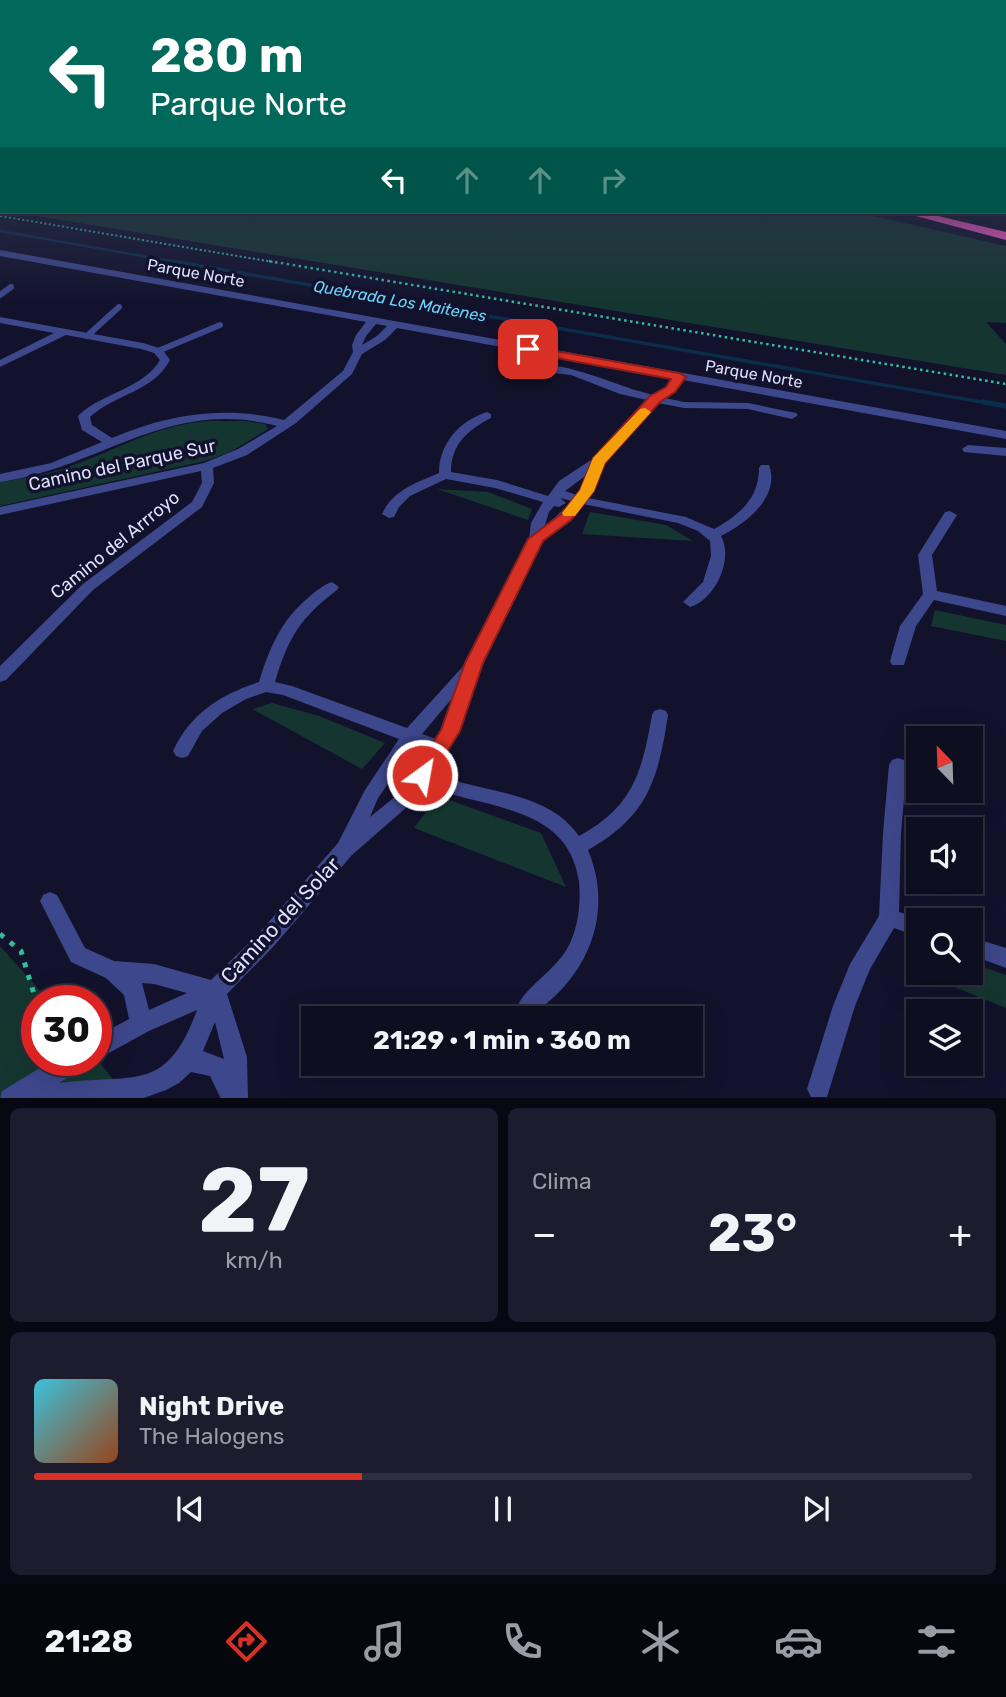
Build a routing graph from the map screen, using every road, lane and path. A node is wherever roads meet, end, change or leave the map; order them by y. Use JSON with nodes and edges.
{"nodes":[{"id":1,"x":914,"y":214,"type":"edge"},
{"id":2,"x":938,"y":214,"type":"edge"},
{"id":3,"x":0,"y":216,"type":"edge"},
{"id":4,"x":1006,"y":230,"type":"edge"},
{"id":5,"x":1006,"y":236,"type":"edge"},
{"id":6,"x":0,"y":253,"type":"edge"},
{"id":7,"x":11,"y":287,"type":"dead end"},
{"id":8,"x":0,"y":295,"type":"edge"},
{"id":9,"x":119,"y":307,"type":"dead end"},
{"id":10,"x":0,"y":320,"type":"edge"},
{"id":11,"x":373,"y":321,"type":"junction"},
{"id":12,"x":220,"y":325,"type":"dead end"},
{"id":13,"x":394,"y":325,"type":"junction"},
{"id":14,"x":62,"y":333,"type":"junction"},
{"id":15,"x":87,"y":336,"type":"junction"},
{"id":16,"x":158,"y":351,"type":"junction"},
{"id":17,"x":358,"y":352,"type":"junction"},
{"id":18,"x":0,"y":364,"type":"edge"},
{"id":19,"x":528,"y":368,"type":"dead end"},
{"id":20,"x":659,"y":373,"type":"junction"},
{"id":21,"x":679,"y":377,"type":"junction"},
{"id":22,"x":1006,"y":384,"type":"edge"},
{"id":23,"x":655,"y":399,"type":"junction"},
{"id":24,"x":792,"y":415,"type":"dead end"},
{"id":25,"x":487,"y":416,"type":"dead end"},
{"id":26,"x":284,"y":424,"type":"junction"},
{"id":27,"x":1006,"y":435,"type":"edge"},
{"id":28,"x":112,"y":443,"type":"junction"},
{"id":29,"x":968,"y":449,"type":"dead end"},
{"id":30,"x":1006,"y":452,"type":"edge"},
{"id":31,"x":598,"y":461,"type":"junction"},
{"id":32,"x":207,"y":467,"type":"junction"},
{"id":33,"x":765,"y":468,"type":"dead end"},
{"id":34,"x":445,"y":475,"type":"junction"},
{"id":35,"x":0,"y":478,"type":"edge"},
{"id":36,"x":554,"y":497,"type":"junction"},
{"id":37,"x":577,"y":504,"type":"junction"},
{"id":38,"x":0,"y":511,"type":"edge"},
{"id":39,"x":389,"y":514,"type":"dead end"},
{"id":40,"x":950,"y":515,"type":"dead end"},
{"id":41,"x":712,"y":534,"type":"junction"},
{"id":42,"x":536,"y":539,"type":"junction"},
{"id":43,"x":332,"y":587,"type":"dead end"},
{"id":44,"x":930,"y":594,"type":"junction"},
{"id":45,"x":690,"y":602,"type":"dead end"},
{"id":46,"x":1006,"y":611,"type":"edge"},
{"id":47,"x":898,"y":660,"type":"dead end"},
{"id":48,"x":474,"y":663,"type":"junction"},
{"id":49,"x":0,"y":676,"type":"edge"},
{"id":50,"x":266,"y":687,"type":"junction"},
{"id":51,"x":660,"y":715,"type":"dead end"},
{"id":52,"x":411,"y":735,"type":"junction"},
{"id":53,"x":440,"y":747,"type":"junction"},
{"id":54,"x":182,"y":751,"type":"dead end"},
{"id":55,"x":393,"y":761,"type":"junction"},
{"id":56,"x":898,"y":765,"type":"dead end"},
{"id":57,"x":422,"y":775,"type":"junction"},
{"id":58,"x":577,"y":846,"type":"junction"},
{"id":59,"x":345,"y":849,"type":"junction"},
{"id":60,"x":50,"y":901,"type":"dead end"},
{"id":61,"x":889,"y":918,"type":"junction"},
{"id":62,"x":906,"y":924,"type":"edge"},
{"id":63,"x":0,"y":934,"type":"edge"},
{"id":64,"x":983,"y":950,"type":"edge"},
{"id":65,"x":1006,"y":958,"type":"edge"},
{"id":66,"x":113,"y":971,"type":"junction"},
{"id":67,"x":31,"y":985,"type":"edge"},
{"id":68,"x":215,"y":990,"type":"junction"},
{"id":69,"x":529,"y":1005,"type":"dead end"},
{"id":70,"x":141,"y":1024,"type":"junction"},
{"id":71,"x":112,"y":1040,"type":"edge"},
{"id":72,"x":185,"y":1061,"type":"junction"},
{"id":73,"x":48,"y":1076,"type":"edge"},
{"id":74,"x":819,"y":1089,"type":"dead end"},
{"id":75,"x":10,"y":1098,"type":"edge"},
{"id":76,"x":36,"y":1098,"type":"edge"},
{"id":77,"x":235,"y":1098,"type":"edge"}],
"edges":[{"from":1,"to":5,"type":"highway"},
{"from":2,"to":4,"type":"highway"},
{"from":3,"to":22,"type":"path"},
{"from":6,"to":11,"type":"street","name":"Parque Norte"},
{"from":7,"to":8,"type":"lane"},
{"from":9,"to":15,"type":"lane"},
{"from":10,"to":14,"type":"street"},
{"from":11,"to":13,"type":"street","name":"Parque Norte"},
{"from":11,"to":17,"type":"street"},
{"from":12,"to":16,"type":"lane"},
{"from":13,"to":17,"type":"street"},
{"from":13,"to":20,"type":"street","name":"Parque Norte"},
{"from":14,"to":15,"type":"street"},
{"from":14,"to":18,"type":"street"},
{"from":15,"to":16,"type":"street"},
{"from":16,"to":28,"type":"street"},
{"from":17,"to":26,"type":"street","name":"Camino del Parque Sur"},
{"from":19,"to":23,"type":"street"},
{"from":20,"to":21,"type":"street","name":"Parque Norte"},
{"from":20,"to":23,"type":"street"},
{"from":21,"to":23,"type":"street","name":"Camino del Solar"},
{"from":21,"to":27,"type":"street","name":"Parque Norte"},
{"from":23,"to":24,"type":"street"},
{"from":23,"to":31,"type":"street","name":"Camino del Solar"},
{"from":25,"to":34,"type":"street"},
{"from":26,"to":28,"type":"street"},
{"from":26,"to":32,"type":"street","name":"Camino del Parque Sur"},
{"from":28,"to":35,"type":"street"},
{"from":29,"to":30,"type":"street"},
{"from":31,"to":36,"type":"street","name":"Camino del Solar"},
{"from":31,"to":37,"type":"street","name":"Camino del Solar"},
{"from":32,"to":38,"type":"street","name":"Camino del Parque Sur"},
{"from":32,"to":49,"type":"street","name":"Camino del Arrroyo"},
{"from":33,"to":41,"type":"street"},
{"from":34,"to":36,"type":"street"},
{"from":34,"to":39,"type":"street"},
{"from":36,"to":37,"type":"street"},
{"from":36,"to":42,"type":"street","name":"Camino del Solar"},
{"from":37,"to":41,"type":"street"},
{"from":37,"to":42,"type":"street","name":"Camino del Solar"},
{"from":40,"to":44,"type":"street"},
{"from":41,"to":45,"type":"street"},
{"from":42,"to":48,"type":"street","name":"Camino del Solar"},
{"from":43,"to":50,"type":"street"},
{"from":44,"to":46,"type":"street"},
{"from":44,"to":47,"type":"street"},
{"from":48,"to":52,"type":"street","name":"Camino del Solar"},
{"from":48,"to":53,"type":"street","name":"Camino del Solar"},
{"from":50,"to":52,"type":"street"},
{"from":50,"to":54,"type":"street"},
{"from":51,"to":58,"type":"street"},
{"from":52,"to":53,"type":"street"},
{"from":52,"to":55,"type":"street","name":"Camino del Solar"},
{"from":53,"to":57,"type":"street","name":"Camino del Solar"},
{"from":55,"to":57,"type":"street"},
{"from":55,"to":59,"type":"street","name":"Camino del Solar"},
{"from":56,"to":61,"type":"street"},
{"from":57,"to":58,"type":"street"},
{"from":57,"to":59,"type":"street","name":"Camino del Solar"},
{"from":58,"to":69,"type":"street"},
{"from":59,"to":68,"type":"street","name":"Camino del Solar"},
{"from":60,"to":66,"type":"street","name":"Camino del Solar"},
{"from":61,"to":62,"type":"street"},
{"from":61,"to":74,"type":"street"},
{"from":63,"to":67,"type":"path"},
{"from":64,"to":65,"type":"street"},
{"from":66,"to":68,"type":"street","name":"Camino del Solar"},
{"from":66,"to":70,"type":"street","name":"Camino del Solar"},
{"from":68,"to":70,"type":"street","name":"Camino del Solar"},
{"from":68,"to":72,"type":"street","name":"Camino del Solar"},
{"from":68,"to":77,"type":"street","name":"Camino del Solar"},
{"from":70,"to":71,"type":"street","name":"Camino del Solar"},
{"from":72,"to":76,"type":"street","name":"Camino del Solar"},
{"from":72,"to":77,"type":"street","name":"Camino del Solar"},
{"from":73,"to":75,"type":"street"}]}
